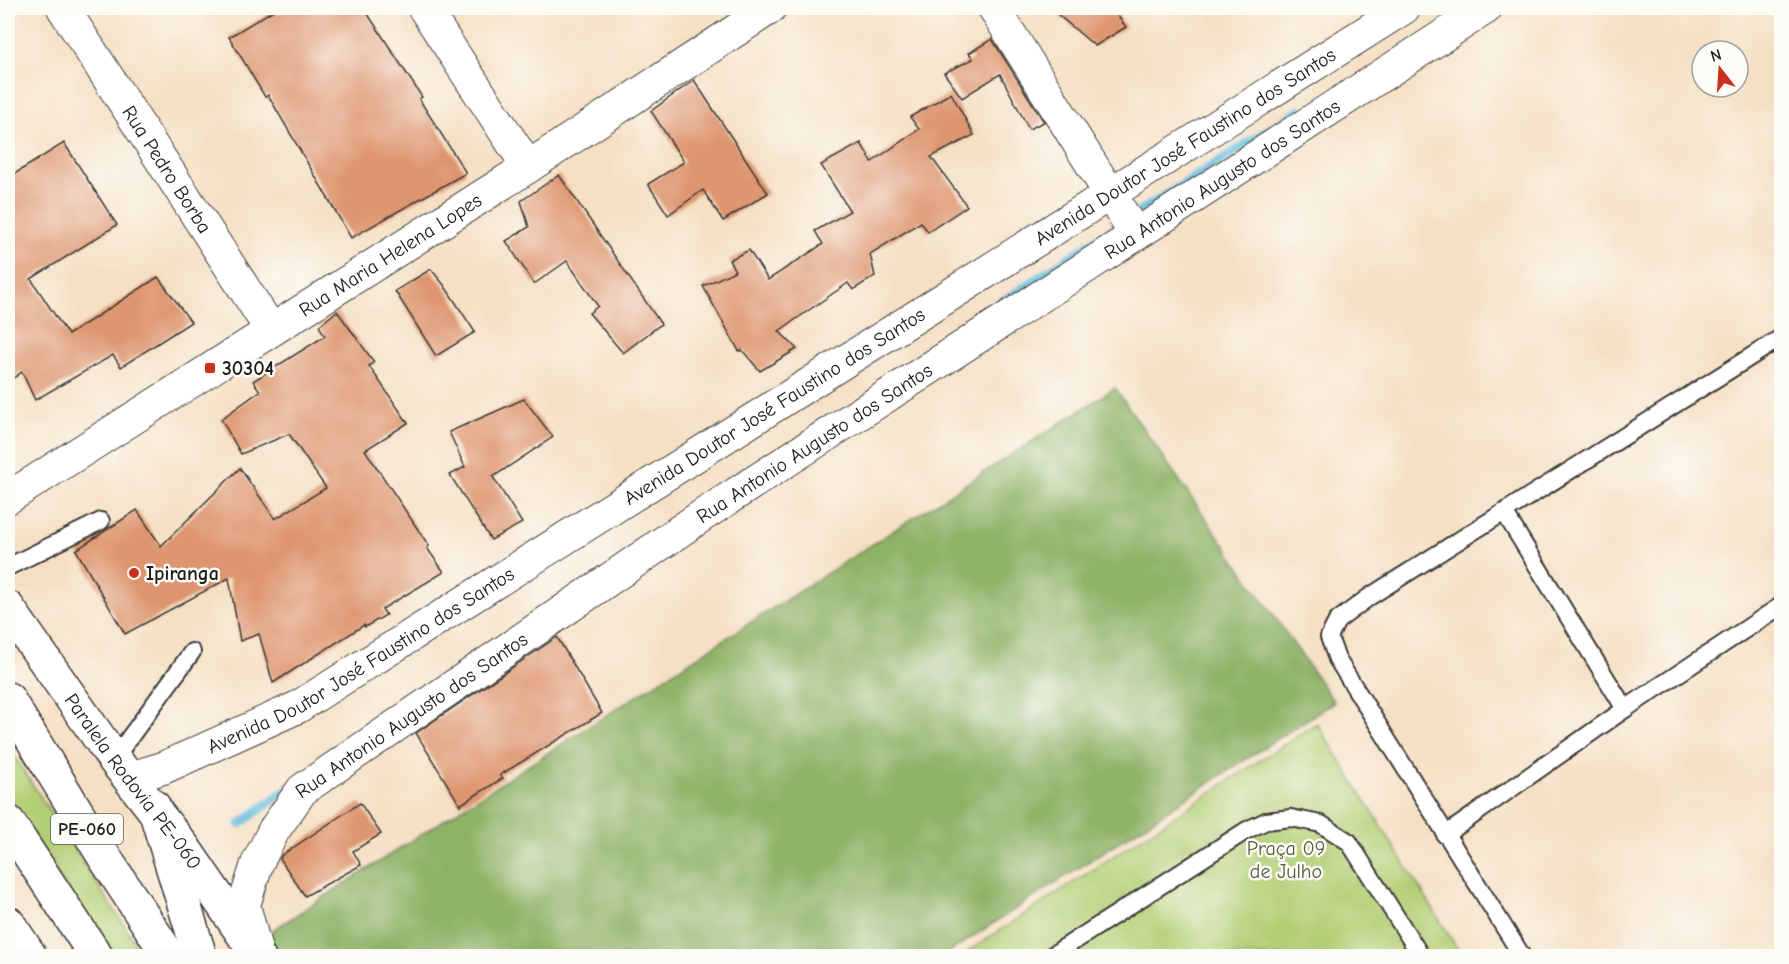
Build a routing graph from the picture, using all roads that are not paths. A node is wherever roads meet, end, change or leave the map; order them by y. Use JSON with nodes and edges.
{"nodes":[{"id":1,"x":63,"y":8,"type":"edge"},
{"id":2,"x":424,"y":8,"type":"edge"},
{"id":3,"x":994,"y":8,"type":"edge"},
{"id":4,"x":1404,"y":8,"type":"edge"},
{"id":5,"x":1486,"y":8,"type":"edge"},
{"id":6,"x":761,"y":10,"type":"edge"},
{"id":7,"x":528,"y":167,"type":"junction"},
{"id":8,"x":1122,"y":214,"type":"junction"},
{"id":9,"x":271,"y":330,"type":"junction"},
{"id":10,"x":1782,"y":336,"type":"edge"},
{"id":11,"x":8,"y":498,"type":"edge"},
{"id":12,"x":1504,"y":512,"type":"junction"},
{"id":13,"x":101,"y":521,"type":"dead end"},
{"id":14,"x":8,"y":567,"type":"edge"},
{"id":15,"x":1782,"y":605,"type":"edge"},
{"id":16,"x":8,"y":608,"type":"edge"},
{"id":17,"x":192,"y":652,"type":"dead end"},
{"id":18,"x":8,"y":699,"type":"edge"},
{"id":19,"x":1625,"y":709,"type":"junction"},
{"id":20,"x":122,"y":769,"type":"junction"},
{"id":21,"x":153,"y":807,"type":"junction"},
{"id":22,"x":8,"y":822,"type":"edge"},
{"id":23,"x":1445,"y":835,"type":"junction"},
{"id":24,"x":66,"y":910,"type":"junction"},
{"id":25,"x":8,"y":923,"type":"edge"},
{"id":26,"x":30,"y":957,"type":"edge"},
{"id":27,"x":84,"y":957,"type":"edge"},
{"id":28,"x":96,"y":957,"type":"edge"},
{"id":29,"x":169,"y":957,"type":"edge"},
{"id":30,"x":200,"y":957,"type":"edge"},
{"id":31,"x":258,"y":957,"type":"edge"},
{"id":32,"x":1051,"y":957,"type":"edge"},
{"id":33,"x":1421,"y":957,"type":"edge"},
{"id":34,"x":1522,"y":957,"type":"edge"}],
"edges":[{"from":1,"to":9,"type":"street","name":"Rua Pedro Borba"},
{"from":2,"to":7,"type":"street"},
{"from":3,"to":8,"type":"street"},
{"from":4,"to":8,"type":"street","name":"Avenida Doutor José Faustino dos Santos"},
{"from":5,"to":8,"type":"street","name":"Rua Antonio Augusto dos Santos"},
{"from":6,"to":7,"type":"street","name":"Rua Maria Helena Lopes"},
{"from":7,"to":9,"type":"street","name":"Rua Maria Helena Lopes"},
{"from":8,"to":20,"type":"street","name":"Avenida Doutor José Faustino dos Santos"},
{"from":8,"to":31,"type":"street","name":"Rua Antonio Augusto dos Santos"},
{"from":9,"to":11,"type":"street","name":"Rua Maria Helena Lopes"},
{"from":10,"to":12,"type":"lane"},
{"from":12,"to":19,"type":"lane"},
{"from":12,"to":23,"type":"lane"},
{"from":13,"to":14,"type":"lane"},
{"from":15,"to":19,"type":"lane"},
{"from":16,"to":20,"type":"main road","name":"Paralela Rodovia PE-060","number":"PE-060"},
{"from":17,"to":20,"type":"lane"},
{"from":18,"to":29,"type":"main road","number":"PE-060"},
{"from":19,"to":23,"type":"lane"},
{"from":20,"to":21,"type":"main road","name":"Paralela Rodovia PE-060","number":"PE-060"},
{"from":21,"to":30,"type":"main road"},
{"from":21,"to":31,"type":"main road","name":"Paralela Rodovia PE-060","number":"PE-060"},
{"from":22,"to":24,"type":"main road","number":"PE-060"},
{"from":23,"to":34,"type":"lane"},
{"from":24,"to":27,"type":"main road"},
{"from":24,"to":28,"type":"main road","number":"PE-060"},
{"from":25,"to":26,"type":"main road"},
{"from":32,"to":33,"type":"lane"}]}
